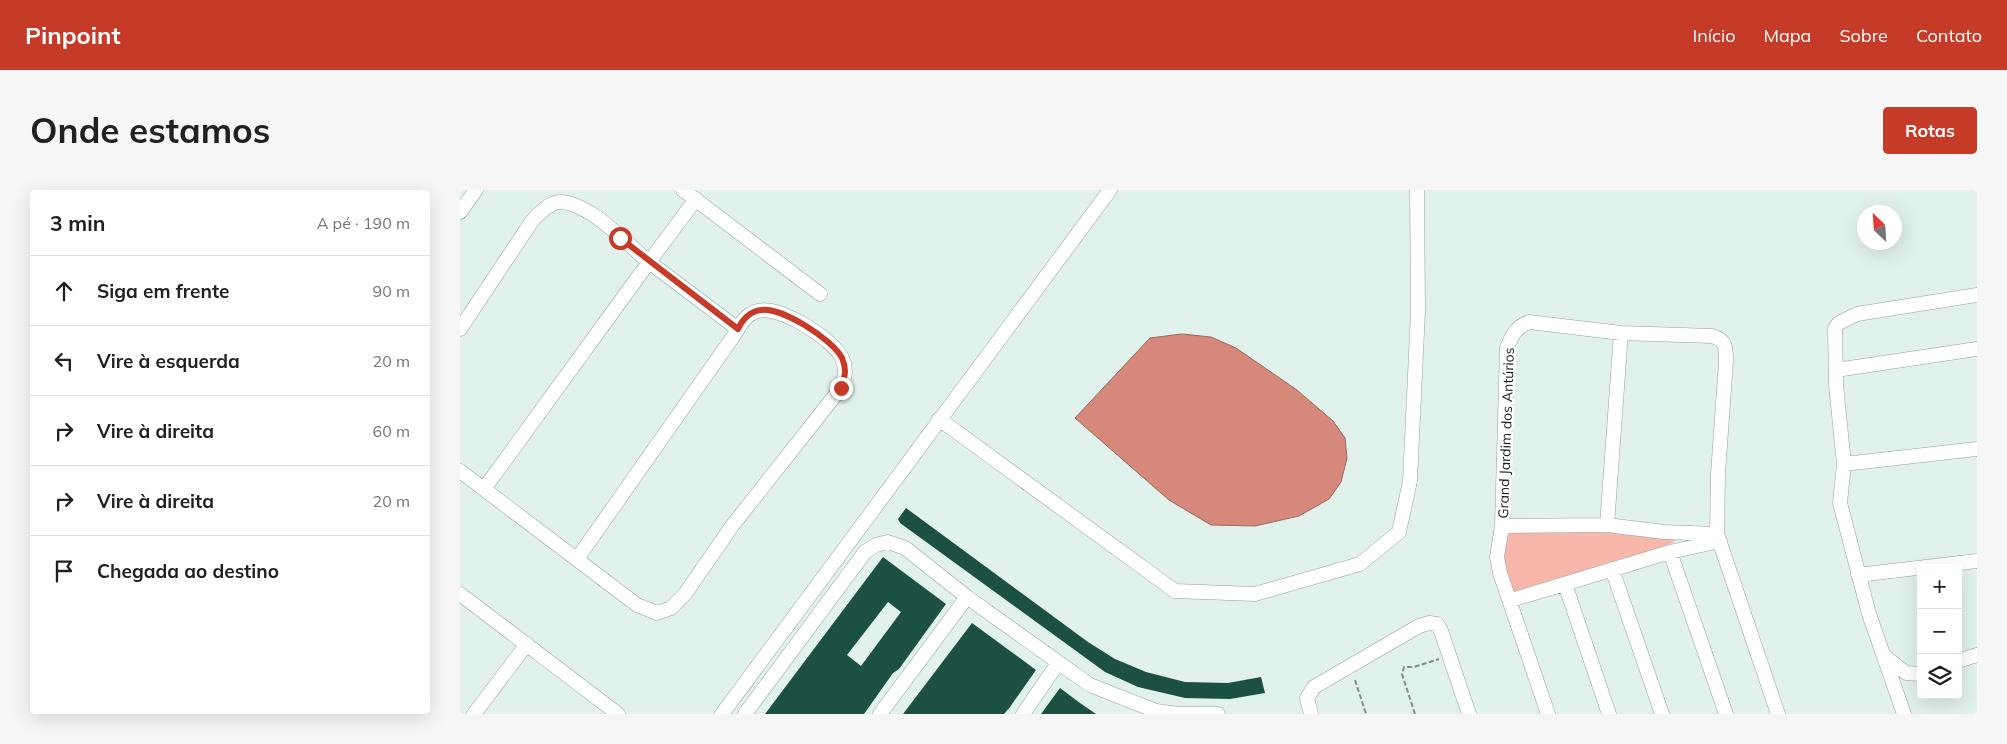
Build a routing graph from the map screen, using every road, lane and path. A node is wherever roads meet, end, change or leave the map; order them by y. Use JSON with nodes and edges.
{"nodes":[{"id":1,"x":476,"y":190,"type":"edge"},
{"id":2,"x":683,"y":190,"type":"edge"},
{"id":3,"x":1110,"y":190,"type":"edge"},
{"id":4,"x":1417,"y":190,"type":"edge"},
{"id":5,"x":1102,"y":195,"type":"edge"},
{"id":6,"x":696,"y":199,"type":"junction"},
{"id":7,"x":460,"y":212,"type":"edge"},
{"id":8,"x":649,"y":262,"type":"junction"},
{"id":9,"x":820,"y":294,"type":"dead end"},
{"id":10,"x":1977,"y":295,"type":"edge"},
{"id":11,"x":460,"y":329,"type":"edge"},
{"id":12,"x":738,"y":329,"type":"junction"},
{"id":13,"x":1621,"y":332,"type":"junction"},
{"id":14,"x":1977,"y":348,"type":"edge"},
{"id":15,"x":1836,"y":370,"type":"junction"},
{"id":16,"x":939,"y":420,"type":"junction"},
{"id":17,"x":1977,"y":449,"type":"edge"},
{"id":18,"x":1844,"y":464,"type":"junction"},
{"id":19,"x":460,"y":471,"type":"edge"},
{"id":20,"x":484,"y":489,"type":"junction"},
{"id":21,"x":1502,"y":526,"type":"junction"},
{"id":22,"x":1607,"y":526,"type":"junction"},
{"id":23,"x":1718,"y":538,"type":"junction"},
{"id":24,"x":1670,"y":552,"type":"junction"},
{"id":25,"x":577,"y":559,"type":"junction"},
{"id":26,"x":1977,"y":561,"type":"edge"},
{"id":27,"x":1612,"y":569,"type":"junction"},
{"id":28,"x":1858,"y":575,"type":"junction"},
{"id":29,"x":1566,"y":584,"type":"junction"},
{"id":30,"x":460,"y":594,"type":"edge"},
{"id":31,"x":967,"y":597,"type":"junction"},
{"id":32,"x":1511,"y":600,"type":"junction"},
{"id":33,"x":527,"y":644,"type":"junction"},
{"id":34,"x":1448,"y":652,"type":"junction"},
{"id":35,"x":1883,"y":655,"type":"junction"},
{"id":36,"x":1977,"y":655,"type":"edge"},
{"id":37,"x":1962,"y":660,"type":"edge"},
{"id":38,"x":1058,"y":663,"type":"junction"},
{"id":39,"x":1917,"y":674,"type":"edge"},
{"id":40,"x":1355,"y":680,"type":"dead end"},
{"id":41,"x":1155,"y":712,"type":"edge"},
{"id":42,"x":474,"y":714,"type":"edge"},
{"id":43,"x":618,"y":714,"type":"edge"},
{"id":44,"x":722,"y":714,"type":"edge"},
{"id":45,"x":745,"y":714,"type":"edge"},
{"id":46,"x":880,"y":714,"type":"edge"},
{"id":47,"x":1022,"y":714,"type":"edge"},
{"id":48,"x":1179,"y":714,"type":"edge"},
{"id":49,"x":1218,"y":714,"type":"edge"},
{"id":50,"x":1311,"y":714,"type":"edge"},
{"id":51,"x":1366,"y":714,"type":"edge"},
{"id":52,"x":1416,"y":714,"type":"edge"},
{"id":53,"x":1469,"y":714,"type":"edge"},
{"id":54,"x":1548,"y":714,"type":"edge"},
{"id":55,"x":1609,"y":714,"type":"edge"},
{"id":56,"x":1662,"y":714,"type":"edge"},
{"id":57,"x":1726,"y":714,"type":"edge"},
{"id":58,"x":1778,"y":714,"type":"edge"},
{"id":59,"x":1904,"y":714,"type":"edge"}],
"edges":[{"from":1,"to":7,"type":"street"},
{"from":2,"to":6,"type":"street"},
{"from":3,"to":5,"type":"street"},
{"from":4,"to":16,"type":"street"},
{"from":5,"to":16,"type":"street"},
{"from":6,"to":8,"type":"street"},
{"from":6,"to":9,"type":"street"},
{"from":8,"to":11,"type":"street"},
{"from":8,"to":12,"type":"street"},
{"from":8,"to":20,"type":"street"},
{"from":10,"to":15,"type":"street"},
{"from":12,"to":25,"type":"street"},
{"from":12,"to":25,"type":"street"},
{"from":13,"to":21,"type":"street","name":"Grand Jardim dos Antúrios"},
{"from":13,"to":22,"type":"street"},
{"from":13,"to":23,"type":"street","name":"Grand Jardim dos Antúrios"},
{"from":14,"to":15,"type":"street"},
{"from":15,"to":18,"type":"street"},
{"from":16,"to":44,"type":"street"},
{"from":17,"to":18,"type":"street"},
{"from":18,"to":28,"type":"street"},
{"from":19,"to":20,"type":"street"},
{"from":20,"to":25,"type":"street"},
{"from":21,"to":22,"type":"street","name":"Grand Jardim dos Antúrios"},
{"from":21,"to":32,"type":"street","name":"Grand Jardim dos Antúrios"},
{"from":22,"to":23,"type":"street","name":"Grand Jardim dos Antúrios"},
{"from":23,"to":24,"type":"street"},
{"from":23,"to":58,"type":"street","name":"Grand Jardim dos Antúrios"},
{"from":24,"to":27,"type":"street"},
{"from":24,"to":57,"type":"street"},
{"from":26,"to":28,"type":"street"},
{"from":27,"to":29,"type":"street"},
{"from":27,"to":56,"type":"street"},
{"from":28,"to":35,"type":"street"},
{"from":29,"to":32,"type":"street"},
{"from":29,"to":55,"type":"street"},
{"from":30,"to":33,"type":"street"},
{"from":31,"to":38,"type":"street"},
{"from":31,"to":45,"type":"street"},
{"from":31,"to":46,"type":"street"},
{"from":32,"to":54,"type":"street","name":"Grand Jardim dos Antúrios"},
{"from":33,"to":42,"type":"street"},
{"from":33,"to":43,"type":"street"},
{"from":34,"to":50,"type":"street"},
{"from":34,"to":52,"type":"path"},
{"from":34,"to":53,"type":"street"},
{"from":35,"to":39,"type":"street"},
{"from":35,"to":59,"type":"street"},
{"from":36,"to":37,"type":"street"},
{"from":38,"to":41,"type":"street"},
{"from":38,"to":47,"type":"street"},
{"from":40,"to":51,"type":"path"},
{"from":41,"to":48,"type":"street"},
{"from":48,"to":49,"type":"street"}]}
